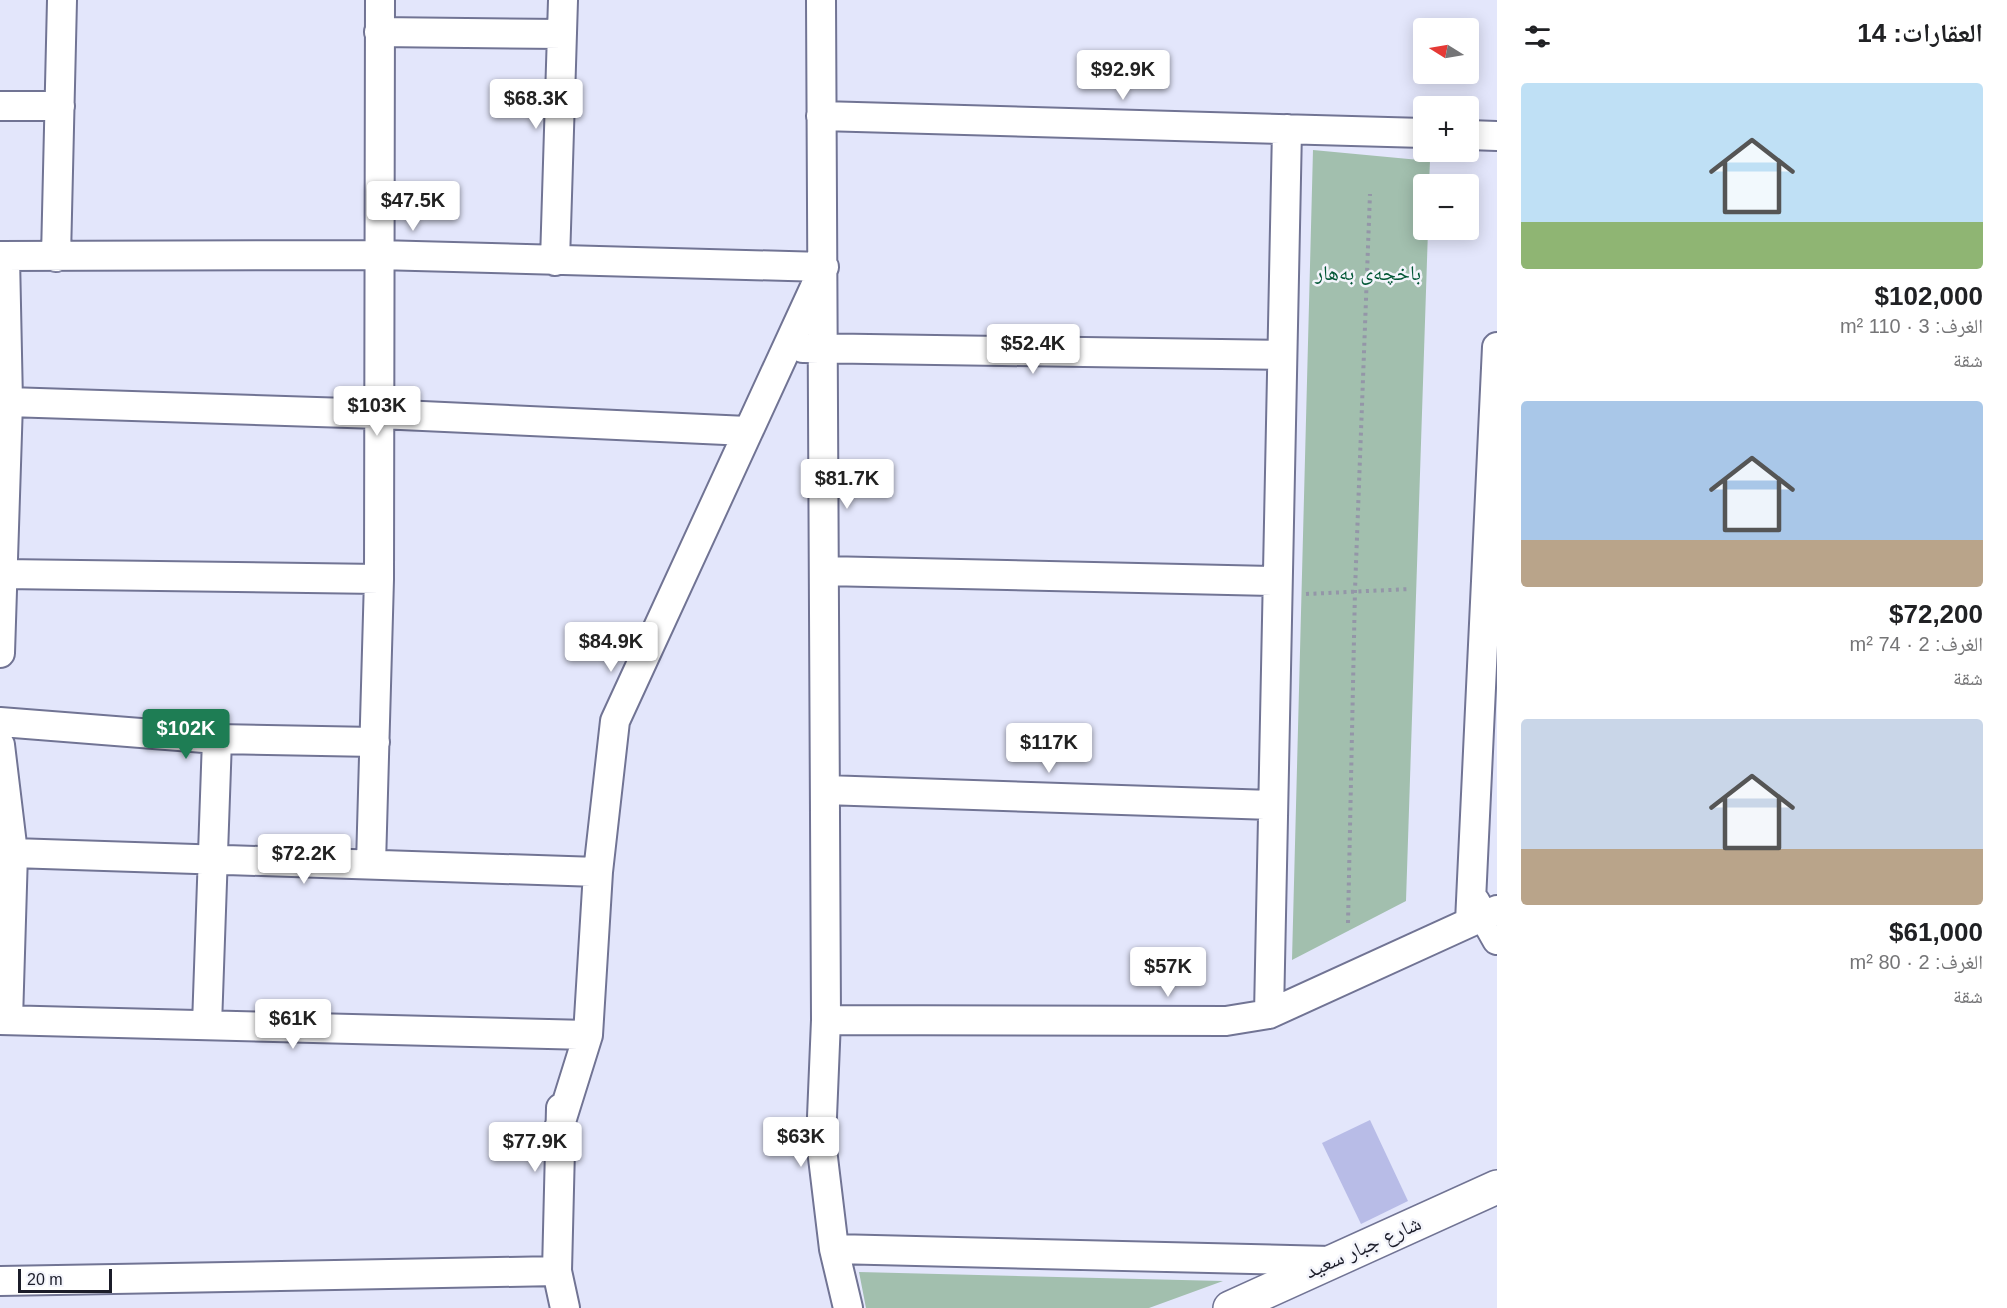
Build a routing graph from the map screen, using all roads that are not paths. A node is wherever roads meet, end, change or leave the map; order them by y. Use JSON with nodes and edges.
{"nodes":[{"id":1,"x":62,"y":0,"type":"edge"},
{"id":2,"x":380,"y":0,"type":"edge"},
{"id":3,"x":563,"y":0,"type":"edge"},
{"id":4,"x":821,"y":0,"type":"edge"},
{"id":5,"x":379,"y":32,"type":"junction"},
{"id":6,"x":562,"y":34,"type":"junction"},
{"id":7,"x":0,"y":106,"type":"edge"},
{"id":8,"x":60,"y":106,"type":"junction"},
{"id":9,"x":821,"y":116,"type":"junction"},
{"id":10,"x":1287,"y":129,"type":"junction"},
{"id":11,"x":1413,"y":133,"type":"edge"},
{"id":12,"x":1479,"y":135,"type":"edge"},
{"id":13,"x":1497,"y":136,"type":"edge"},
{"id":14,"x":378,"y":255,"type":"junction"},
{"id":15,"x":2,"y":256,"type":"edge"},
{"id":16,"x":56,"y":257,"type":"junction"},
{"id":17,"x":555,"y":261,"type":"junction"},
{"id":18,"x":824,"y":267,"type":"junction"},
{"id":19,"x":1497,"y":347,"type":"edge"},
{"id":20,"x":786,"y":348,"type":"junction"},
{"id":21,"x":823,"y":349,"type":"junction"},
{"id":22,"x":1497,"y":352,"type":"edge"},
{"id":23,"x":1281,"y":355,"type":"junction"},
{"id":24,"x":8,"y":402,"type":"junction"},
{"id":25,"x":379,"y":414,"type":"junction"},
{"id":26,"x":747,"y":431,"type":"junction"},
{"id":27,"x":824,"y":571,"type":"junction"},
{"id":28,"x":3,"y":574,"type":"junction"},
{"id":29,"x":379,"y":579,"type":"junction"},
{"id":30,"x":1276,"y":581,"type":"junction"},
{"id":31,"x":1491,"y":586,"type":"edge"},
{"id":32,"x":0,"y":653,"type":"edge"},
{"id":33,"x":0,"y":722,"type":"edge"},
{"id":34,"x":217,"y":739,"type":"junction"},
{"id":35,"x":375,"y":742,"type":"junction"},
{"id":36,"x":0,"y":745,"type":"edge"},
{"id":37,"x":825,"y":790,"type":"junction"},
{"id":38,"x":1272,"y":805,"type":"junction"},
{"id":39,"x":13,"y":853,"type":"junction"},
{"id":40,"x":212,"y":859,"type":"junction"},
{"id":41,"x":372,"y":864,"type":"junction"},
{"id":42,"x":598,"y":872,"type":"junction"},
{"id":43,"x":1484,"y":916,"type":"edge"},
{"id":44,"x":1269,"y":1014,"type":"junction"},
{"id":45,"x":4,"y":1020,"type":"edge"},
{"id":46,"x":826,"y":1020,"type":"junction"},
{"id":47,"x":207,"y":1025,"type":"junction"},
{"id":48,"x":577,"y":1034,"type":"junction"},
{"id":49,"x":1497,"y":1187,"type":"edge"},
{"id":50,"x":834,"y":1249,"type":"junction"},
{"id":51,"x":1331,"y":1261,"type":"junction"},
{"id":52,"x":557,"y":1271,"type":"junction"},
{"id":53,"x":0,"y":1281,"type":"edge"},
{"id":54,"x":565,"y":1308,"type":"edge"},
{"id":55,"x":849,"y":1308,"type":"edge"},
{"id":56,"x":1230,"y":1308,"type":"edge"}],
"edges":[{"from":1,"to":8,"type":"street"},
{"from":2,"to":5,"type":"street"},
{"from":3,"to":6,"type":"street"},
{"from":4,"to":9,"type":"street"},
{"from":5,"to":6,"type":"street"},
{"from":5,"to":14,"type":"street"},
{"from":6,"to":17,"type":"street"},
{"from":7,"to":8,"type":"street"},
{"from":8,"to":16,"type":"street"},
{"from":9,"to":10,"type":"street"},
{"from":9,"to":18,"type":"street"},
{"from":10,"to":11,"type":"street"},
{"from":10,"to":23,"type":"street"},
{"from":12,"to":13,"type":"street"},
{"from":14,"to":16,"type":"street"},
{"from":14,"to":17,"type":"street"},
{"from":14,"to":25,"type":"street"},
{"from":15,"to":16,"type":"street"},
{"from":15,"to":24,"type":"street"},
{"from":17,"to":18,"type":"street"},
{"from":18,"to":20,"type":"street"},
{"from":18,"to":21,"type":"street"},
{"from":19,"to":22,"type":"street"},
{"from":20,"to":21,"type":"street"},
{"from":20,"to":26,"type":"street"},
{"from":21,"to":23,"type":"street"},
{"from":21,"to":27,"type":"street"},
{"from":22,"to":31,"type":"street"},
{"from":23,"to":30,"type":"street"},
{"from":24,"to":25,"type":"street"},
{"from":24,"to":28,"type":"street"},
{"from":25,"to":26,"type":"street"},
{"from":25,"to":29,"type":"street"},
{"from":26,"to":42,"type":"street"},
{"from":27,"to":30,"type":"street"},
{"from":27,"to":37,"type":"street"},
{"from":28,"to":29,"type":"street"},
{"from":28,"to":32,"type":"street"},
{"from":29,"to":35,"type":"street"},
{"from":30,"to":38,"type":"street"},
{"from":31,"to":43,"type":"street"},
{"from":33,"to":34,"type":"street"},
{"from":34,"to":35,"type":"street"},
{"from":34,"to":40,"type":"street"},
{"from":35,"to":41,"type":"street"},
{"from":36,"to":39,"type":"street"},
{"from":37,"to":38,"type":"street"},
{"from":37,"to":46,"type":"street"},
{"from":38,"to":44,"type":"street"},
{"from":39,"to":40,"type":"street"},
{"from":39,"to":45,"type":"street"},
{"from":40,"to":41,"type":"street"},
{"from":40,"to":47,"type":"street"},
{"from":41,"to":42,"type":"street"},
{"from":42,"to":48,"type":"street"},
{"from":43,"to":44,"type":"street"},
{"from":44,"to":46,"type":"street"},
{"from":45,"to":47,"type":"street"},
{"from":46,"to":50,"type":"street"},
{"from":47,"to":48,"type":"street"},
{"from":48,"to":52,"type":"street"},
{"from":49,"to":51,"type":"street","name":"شارع جبار سعيد"},
{"from":50,"to":51,"type":"street"},
{"from":50,"to":55,"type":"street"},
{"from":51,"to":56,"type":"street","name":"شارع جبار سعيد"},
{"from":52,"to":53,"type":"street"},
{"from":52,"to":54,"type":"street"}]}
